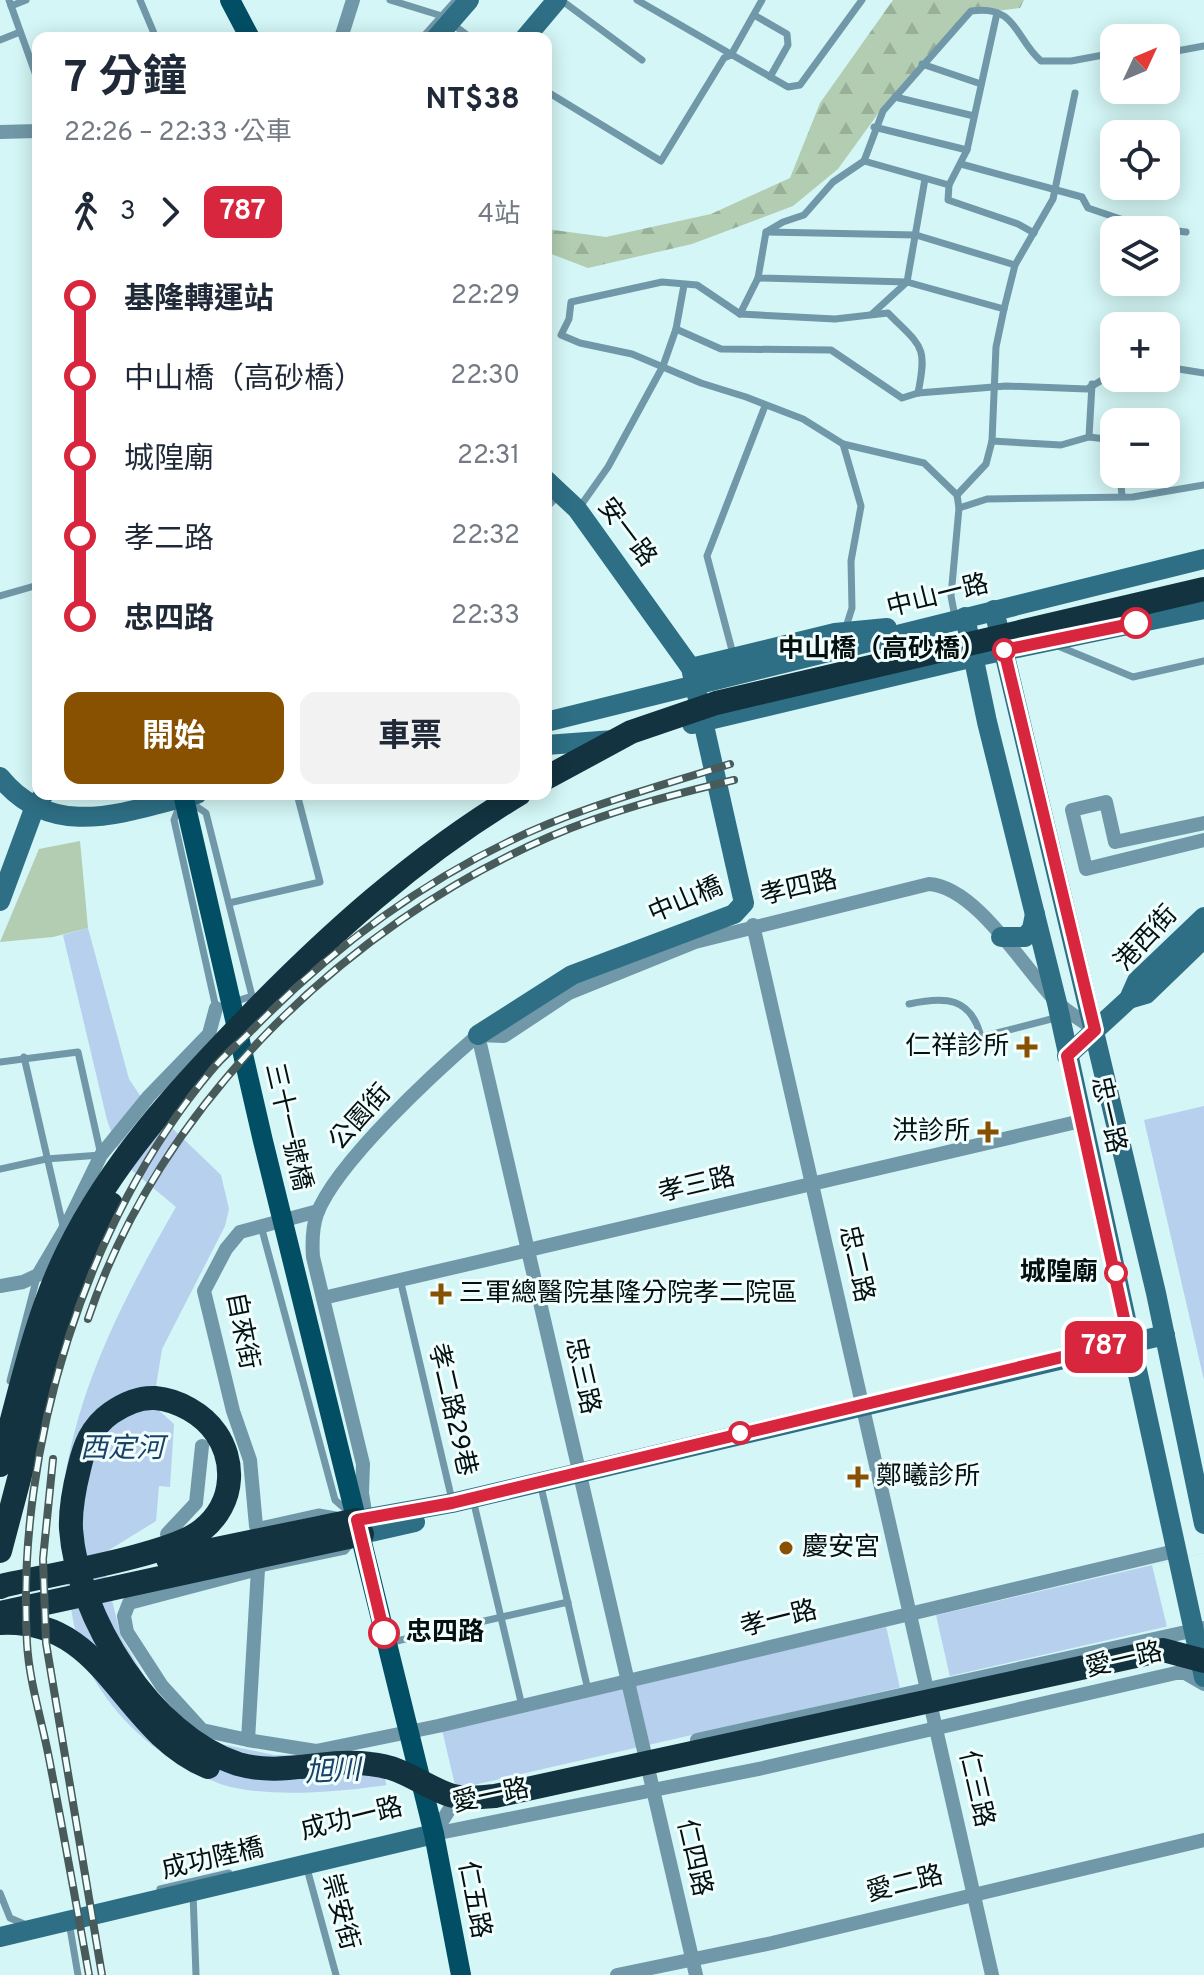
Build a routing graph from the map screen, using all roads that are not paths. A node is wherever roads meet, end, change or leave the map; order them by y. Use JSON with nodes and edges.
{"nodes":[{"id":1,"x":26,"y":0,"type":"edge"},
{"id":2,"x":140,"y":0,"type":"edge"},
{"id":3,"x":353,"y":0,"type":"edge"},
{"id":4,"x":390,"y":0,"type":"edge"},
{"id":5,"x":456,"y":0,"type":"edge"},
{"id":6,"x":469,"y":0,"type":"edge"},
{"id":7,"x":559,"y":0,"type":"edge"},
{"id":8,"x":637,"y":0,"type":"edge"},
{"id":9,"x":762,"y":0,"type":"edge"},
{"id":10,"x":862,"y":0,"type":"edge"},
{"id":11,"x":235,"y":2,"type":"edge"},
{"id":12,"x":10,"y":3,"type":"edge"},
{"id":13,"x":997,"y":13,"type":"junction"},
{"id":14,"x":754,"y":15,"type":"junction"},
{"id":15,"x":442,"y":16,"type":"junction"},
{"id":16,"x":20,"y":32,"type":"junction"},
{"id":17,"x":153,"y":32,"type":"edge"},
{"id":18,"x":248,"y":32,"type":"edge"},
{"id":19,"x":343,"y":32,"type":"edge"},
{"id":20,"x":427,"y":32,"type":"edge"},
{"id":21,"x":441,"y":32,"type":"edge"},
{"id":22,"x":464,"y":32,"type":"edge"},
{"id":23,"x":530,"y":32,"type":"edge"},
{"id":24,"x":0,"y":40,"type":"edge"},
{"id":25,"x":1204,"y":46,"type":"edge"},
{"id":26,"x":1180,"y":50,"type":"edge"},
{"id":27,"x":731,"y":55,"type":"junction"},
{"id":28,"x":1100,"y":56,"type":"edge"},
{"id":29,"x":642,"y":60,"type":"dead end"},
{"id":30,"x":32,"y":63,"type":"edge"},
{"id":31,"x":922,"y":64,"type":"junction"},
{"id":32,"x":770,"y":77,"type":"junction"},
{"id":33,"x":981,"y":84,"type":"junction"},
{"id":34,"x":1075,"y":93,"type":"dead end"},
{"id":35,"x":552,"y":95,"type":"edge"},
{"id":36,"x":895,"y":97,"type":"junction"},
{"id":37,"x":974,"y":116,"type":"junction"},
{"id":38,"x":874,"y":127,"type":"junction"},
{"id":39,"x":32,"y":131,"type":"edge"},
{"id":40,"x":0,"y":132,"type":"edge"},
{"id":41,"x":967,"y":150,"type":"junction"},
{"id":42,"x":864,"y":161,"type":"junction"},
{"id":43,"x":961,"y":164,"type":"junction"},
{"id":44,"x":925,"y":179,"type":"junction"},
{"id":45,"x":949,"y":185,"type":"junction"},
{"id":46,"x":1055,"y":190,"type":"junction"},
{"id":47,"x":766,"y":232,"type":"junction"},
{"id":48,"x":1186,"y":232,"type":"dead end"},
{"id":49,"x":1034,"y":233,"type":"junction"},
{"id":50,"x":916,"y":235,"type":"junction"},
{"id":51,"x":1015,"y":265,"type":"junction"},
{"id":52,"x":758,"y":278,"type":"junction"},
{"id":53,"x":907,"y":282,"type":"junction"},
{"id":54,"x":684,"y":285,"type":"junction"},
{"id":55,"x":1004,"y":309,"type":"junction"},
{"id":56,"x":740,"y":314,"type":"junction"},
{"id":57,"x":872,"y":314,"type":"junction"},
{"id":58,"x":676,"y":329,"type":"junction"},
{"id":59,"x":663,"y":366,"type":"junction"},
{"id":60,"x":1180,"y":369,"type":"edge"},
{"id":61,"x":1204,"y":373,"type":"edge"},
{"id":62,"x":1100,"y":380,"type":"edge"},
{"id":63,"x":1092,"y":384,"type":"junction"},
{"id":64,"x":995,"y":387,"type":"junction"},
{"id":65,"x":918,"y":393,"type":"junction"},
{"id":66,"x":765,"y":406,"type":"junction"},
{"id":67,"x":1089,"y":437,"type":"junction"},
{"id":68,"x":1100,"y":438,"type":"edge"},
{"id":69,"x":992,"y":441,"type":"junction"},
{"id":70,"x":843,"y":444,"type":"junction"},
{"id":71,"x":1204,"y":485,"type":"edge"},
{"id":72,"x":1121,"y":488,"type":"edge"},
{"id":73,"x":552,"y":495,"type":"edge"},
{"id":74,"x":957,"y":495,"type":"junction"},
{"id":75,"x":1122,"y":496,"type":"junction"},
{"id":76,"x":959,"y":508,"type":"junction"},
{"id":77,"x":577,"y":509,"type":"junction"},
{"id":78,"x":1204,"y":559,"type":"edge"},
{"id":79,"x":32,"y":587,"type":"edge"},
{"id":80,"x":1204,"y":589,"type":"edge"},
{"id":81,"x":0,"y":596,"type":"edge"},
{"id":82,"x":1204,"y":609,"type":"edge"},
{"id":83,"x":994,"y":610,"type":"junction"},
{"id":84,"x":960,"y":618,"type":"junction"},
{"id":85,"x":919,"y":628,"type":"junction"},
{"id":86,"x":1048,"y":641,"type":"junction"},
{"id":87,"x":1004,"y":650,"type":"junction"},
{"id":88,"x":838,"y":651,"type":"junction"},
{"id":89,"x":974,"y":657,"type":"junction"},
{"id":90,"x":1204,"y":661,"type":"edge"},
{"id":91,"x":691,"y":668,"type":"junction"},
{"id":92,"x":739,"y":676,"type":"junction"},
{"id":93,"x":552,"y":721,"type":"edge"},
{"id":94,"x":552,"y":745,"type":"edge"},
{"id":95,"x":552,"y":775,"type":"edge"},
{"id":96,"x":0,"y":777,"type":"edge"},
{"id":97,"x":32,"y":799,"type":"edge"},
{"id":98,"x":167,"y":800,"type":"edge"},
{"id":99,"x":185,"y":800,"type":"edge"},
{"id":100,"x":189,"y":800,"type":"edge"},
{"id":101,"x":193,"y":800,"type":"edge"},
{"id":102,"x":299,"y":800,"type":"edge"},
{"id":103,"x":510,"y":800,"type":"edge"},
{"id":104,"x":40,"y":805,"type":"edge"},
{"id":105,"x":1204,"y":823,"type":"edge"},
{"id":106,"x":1204,"y":840,"type":"edge"},
{"id":107,"x":0,"y":901,"type":"edge"},
{"id":108,"x":229,"y":903,"type":"junction"},
{"id":109,"x":1035,"y":914,"type":"junction"},
{"id":110,"x":1204,"y":917,"type":"edge"},
{"id":111,"x":753,"y":925,"type":"junction"},
{"id":112,"x":1001,"y":937,"type":"junction"},
{"id":113,"x":1204,"y":938,"type":"edge"},
{"id":114,"x":1129,"y":999,"type":"junction"},
{"id":115,"x":909,"y":1004,"type":"dead end"},
{"id":116,"x":216,"y":1008,"type":"junction"},
{"id":117,"x":1058,"y":1010,"type":"junction"},
{"id":118,"x":1095,"y":1030,"type":"junction"},
{"id":119,"x":478,"y":1035,"type":"junction"},
{"id":120,"x":1067,"y":1056,"type":"junction"},
{"id":121,"x":24,"y":1057,"type":"junction"},
{"id":122,"x":0,"y":1062,"type":"edge"},
{"id":123,"x":174,"y":1096,"type":"junction"},
{"id":124,"x":1081,"y":1121,"type":"junction"},
{"id":125,"x":101,"y":1155,"type":"junction"},
{"id":126,"x":46,"y":1159,"type":"junction"},
{"id":127,"x":0,"y":1169,"type":"edge"},
{"id":128,"x":812,"y":1184,"type":"junction"},
{"id":129,"x":318,"y":1211,"type":"junction"},
{"id":130,"x":261,"y":1226,"type":"junction"},
{"id":131,"x":64,"y":1231,"type":"junction"},
{"id":132,"x":527,"y":1250,"type":"junction"},
{"id":133,"x":38,"y":1275,"type":"junction"},
{"id":134,"x":400,"y":1279,"type":"junction"},
{"id":135,"x":1,"y":1281,"type":"edge"},
{"id":136,"x":323,"y":1298,"type":"junction"},
{"id":137,"x":1166,"y":1340,"type":"junction"},
{"id":138,"x":1130,"y":1346,"type":"junction"},
{"id":139,"x":8,"y":1387,"type":"dead end"},
{"id":140,"x":863,"y":1409,"type":"junction"},
{"id":141,"x":202,"y":1446,"type":"dead end"},
{"id":142,"x":0,"y":1465,"type":"edge"},
{"id":143,"x":579,"y":1477,"type":"junction"},
{"id":144,"x":542,"y":1491,"type":"junction"},
{"id":145,"x":452,"y":1503,"type":"junction"},
{"id":146,"x":475,"y":1508,"type":"junction"},
{"id":147,"x":362,"y":1524,"type":"junction"},
{"id":148,"x":1204,"y":1524,"type":"edge"},
{"id":149,"x":256,"y":1526,"type":"joint"},
{"id":150,"x":167,"y":1534,"type":"dead end"},
{"id":151,"x":324,"y":1534,"type":"junction"},
{"id":152,"x":0,"y":1551,"type":"edge"},
{"id":153,"x":1175,"y":1551,"type":"junction"},
{"id":154,"x":258,"y":1569,"type":"junction"},
{"id":155,"x":0,"y":1587,"type":"edge"},
{"id":156,"x":0,"y":1596,"type":"edge"},
{"id":157,"x":568,"y":1602,"type":"junction"},
{"id":158,"x":0,"y":1613,"type":"edge"},
{"id":159,"x":911,"y":1613,"type":"junction"},
{"id":160,"x":501,"y":1618,"type":"junction"},
{"id":161,"x":0,"y":1623,"type":"edge"},
{"id":162,"x":1198,"y":1628,"type":"edge"},
{"id":163,"x":386,"y":1643,"type":"junction"},
{"id":164,"x":1204,"y":1661,"type":"edge"},
{"id":165,"x":1204,"y":1670,"type":"edge"},
{"id":166,"x":1204,"y":1677,"type":"edge"},
{"id":167,"x":627,"y":1681,"type":"junction"},
{"id":168,"x":1204,"y":1684,"type":"edge"},
{"id":169,"x":927,"y":1687,"type":"junction"},
{"id":170,"x":588,"y":1690,"type":"junction"},
{"id":171,"x":522,"y":1706,"type":"junction"},
{"id":172,"x":936,"y":1728,"type":"junction"},
{"id":173,"x":404,"y":1735,"type":"junction"},
{"id":174,"x":248,"y":1740,"type":"junction"},
{"id":175,"x":644,"y":1752,"type":"junction"},
{"id":176,"x":652,"y":1789,"type":"junction"},
{"id":177,"x":434,"y":1834,"type":"junction"},
{"id":178,"x":1204,"y":1840,"type":"edge"},
{"id":179,"x":305,"y":1859,"type":"junction"},
{"id":180,"x":307,"y":1870,"type":"junction"},
{"id":181,"x":193,"y":1879,"type":"junction"},
{"id":182,"x":0,"y":1893,"type":"edge"},
{"id":183,"x":973,"y":1893,"type":"junction"},
{"id":184,"x":194,"y":1900,"type":"junction"},
{"id":185,"x":29,"y":1924,"type":"junction"},
{"id":186,"x":70,"y":1928,"type":"junction"},
{"id":187,"x":1,"y":1935,"type":"edge"},
{"id":188,"x":692,"y":1959,"type":"junction"},
{"id":189,"x":78,"y":1975,"type":"edge"},
{"id":190,"x":196,"y":1975,"type":"edge"},
{"id":191,"x":336,"y":1975,"type":"edge"},
{"id":192,"x":461,"y":1975,"type":"edge"},
{"id":193,"x":617,"y":1975,"type":"edge"},
{"id":194,"x":696,"y":1975,"type":"edge"},
{"id":195,"x":992,"y":1975,"type":"edge"}],
"edges":[{"from":1,"to":12,"type":"lane"},
{"from":2,"to":17,"type":"lane"},
{"from":3,"to":19,"type":"street"},
{"from":4,"to":15,"type":"lane"},
{"from":5,"to":15,"type":"lane"},
{"from":6,"to":21,"type":"street"},
{"from":7,"to":23,"type":"street"},
{"from":7,"to":29,"type":"lane"},
{"from":8,"to":27,"type":"lane"},
{"from":9,"to":14,"type":"lane"},
{"from":10,"to":32,"type":"lane"},
{"from":11,"to":18,"type":"main road"},
{"from":12,"to":16,"type":"lane"},
{"from":13,"to":28,"type":"lane"},
{"from":13,"to":31,"type":"lane"},
{"from":13,"to":33,"type":"lane"},
{"from":14,"to":27,"type":"lane"},
{"from":14,"to":32,"type":"lane"},
{"from":15,"to":20,"type":"lane"},
{"from":15,"to":22,"type":"lane"},
{"from":16,"to":24,"type":"lane"},
{"from":16,"to":30,"type":"lane"},
{"from":25,"to":26,"type":"lane"},
{"from":27,"to":32,"type":"lane"},
{"from":27,"to":35,"type":"lane"},
{"from":31,"to":33,"type":"lane"},
{"from":31,"to":36,"type":"lane"},
{"from":33,"to":37,"type":"lane"},
{"from":34,"to":46,"type":"lane"},
{"from":36,"to":37,"type":"lane"},
{"from":36,"to":38,"type":"lane"},
{"from":37,"to":41,"type":"lane"},
{"from":38,"to":41,"type":"lane"},
{"from":38,"to":42,"type":"lane"},
{"from":39,"to":40,"type":"street"},
{"from":41,"to":43,"type":"lane"},
{"from":42,"to":44,"type":"lane"},
{"from":42,"to":47,"type":"lane"},
{"from":43,"to":45,"type":"lane"},
{"from":43,"to":46,"type":"lane"},
{"from":44,"to":45,"type":"lane"},
{"from":44,"to":50,"type":"lane"},
{"from":45,"to":49,"type":"lane"},
{"from":46,"to":48,"type":"lane"},
{"from":46,"to":49,"type":"lane"},
{"from":47,"to":50,"type":"lane"},
{"from":47,"to":52,"type":"lane"},
{"from":49,"to":51,"type":"lane"},
{"from":50,"to":51,"type":"lane"},
{"from":50,"to":53,"type":"lane"},
{"from":51,"to":55,"type":"lane"},
{"from":52,"to":53,"type":"lane"},
{"from":52,"to":56,"type":"lane"},
{"from":53,"to":55,"type":"lane"},
{"from":53,"to":57,"type":"lane"},
{"from":54,"to":56,"type":"lane"},
{"from":54,"to":58,"type":"lane"},
{"from":54,"to":59,"type":"lane"},
{"from":55,"to":64,"type":"lane"},
{"from":56,"to":57,"type":"lane"},
{"from":57,"to":65,"type":"lane"},
{"from":58,"to":59,"type":"lane"},
{"from":58,"to":65,"type":"lane"},
{"from":59,"to":66,"type":"lane"},
{"from":59,"to":77,"type":"lane"},
{"from":60,"to":61,"type":"lane"},
{"from":62,"to":63,"type":"lane"},
{"from":63,"to":64,"type":"lane"},
{"from":63,"to":67,"type":"lane"},
{"from":64,"to":65,"type":"lane"},
{"from":64,"to":69,"type":"lane"},
{"from":66,"to":70,"type":"lane"},
{"from":66,"to":92,"type":"lane"},
{"from":67,"to":68,"type":"lane"},
{"from":67,"to":69,"type":"lane"},
{"from":69,"to":74,"type":"lane"},
{"from":70,"to":74,"type":"lane"},
{"from":70,"to":88,"type":"lane"},
{"from":71,"to":75,"type":"lane"},
{"from":72,"to":75,"type":"lane"},
{"from":73,"to":77,"type":"street","name":"安一路"},
{"from":74,"to":76,"type":"lane"},
{"from":75,"to":76,"type":"lane"},
{"from":76,"to":84,"type":"lane"},
{"from":77,"to":91,"type":"street","name":"安一路"},
{"from":78,"to":83,"type":"street","name":"中山一路"},
{"from":79,"to":81,"type":"lane"},
{"from":80,"to":95,"type":"highway"},
{"from":82,"to":86,"type":"street"},
{"from":83,"to":84,"type":"street","name":"中山一路"},
{"from":83,"to":87,"type":"street","name":"忠一路"},
{"from":84,"to":85,"type":"street","name":"中山一路"},
{"from":84,"to":89,"type":"street","name":"忠一路"},
{"from":85,"to":88,"type":"street","name":"中山一路"},
{"from":85,"to":91,"type":"street"},
{"from":86,"to":87,"type":"street"},
{"from":86,"to":90,"type":"lane"},
{"from":87,"to":89,"type":"street"},
{"from":87,"to":118,"type":"street","name":"忠一路"},
{"from":88,"to":92,"type":"street","name":"中山一路"},
{"from":89,"to":94,"type":"street"},
{"from":89,"to":109,"type":"street","name":"忠一路"},
{"from":91,"to":119,"type":"street","name":"中山橋"},
{"from":92,"to":93,"type":"street","name":"中山一路"},
{"from":96,"to":97,"type":"street"},
{"from":98,"to":104,"type":"street"},
{"from":99,"to":116,"type":"lane"},
{"from":100,"to":147,"type":"main road","name":"三十一號橋"},
{"from":101,"to":108,"type":"lane"},
{"from":102,"to":108,"type":"lane"},
{"from":103,"to":123,"type":"highway"},
{"from":104,"to":107,"type":"street"},
{"from":105,"to":106,"type":"street"},
{"from":108,"to":116,"type":"lane"},
{"from":109,"to":112,"type":"street"},
{"from":109,"to":117,"type":"street","name":"忠一路"},
{"from":110,"to":114,"type":"street","name":"港西街"},
{"from":111,"to":112,"type":"street","name":"孝四路"},
{"from":111,"to":119,"type":"street","name":"孝四路"},
{"from":111,"to":128,"type":"street","name":"忠二路"},
{"from":112,"to":117,"type":"street","name":"孝四路"},
{"from":113,"to":114,"type":"street","name":"港西街"},
{"from":114,"to":118,"type":"street","name":"港西街"},
{"from":115,"to":117,"type":"lane"},
{"from":116,"to":125,"type":"street"},
{"from":117,"to":118,"type":"street","name":"孝四路"},
{"from":117,"to":120,"type":"street","name":"忠一路"},
{"from":118,"to":120,"type":"street","name":"港西街"},
{"from":118,"to":137,"type":"street","name":"忠一路"},
{"from":119,"to":129,"type":"street","name":"公園街"},
{"from":119,"to":132,"type":"street","name":"忠三路"},
{"from":120,"to":124,"type":"street","name":"忠一路"},
{"from":121,"to":122,"type":"lane"},
{"from":121,"to":125,"type":"lane"},
{"from":121,"to":126,"type":"lane"},
{"from":123,"to":142,"type":"highway"},
{"from":123,"to":152,"type":"highway"},
{"from":124,"to":128,"type":"street","name":"孝三路"},
{"from":124,"to":138,"type":"street","name":"忠一路"},
{"from":125,"to":126,"type":"lane"},
{"from":125,"to":131,"type":"street"},
{"from":126,"to":127,"type":"lane"},
{"from":126,"to":131,"type":"lane"},
{"from":128,"to":132,"type":"street","name":"孝三路"},
{"from":128,"to":140,"type":"street","name":"忠二路"},
{"from":129,"to":130,"type":"street","name":"自來街"},
{"from":129,"to":136,"type":"street","name":"公園街"},
{"from":130,"to":147,"type":"lane"},
{"from":130,"to":149,"type":"street","name":"自來街"},
{"from":131,"to":133,"type":"street"},
{"from":132,"to":134,"type":"street","name":"孝三路"},
{"from":132,"to":143,"type":"street","name":"忠三路"},
{"from":133,"to":135,"type":"street"},
{"from":133,"to":139,"type":"lane"},
{"from":134,"to":136,"type":"street","name":"孝三路"},
{"from":134,"to":145,"type":"lane","name":"孝二路29巷"},
{"from":136,"to":147,"type":"street"},
{"from":137,"to":138,"type":"street"},
{"from":137,"to":148,"type":"street","name":"忠一路"},
{"from":138,"to":140,"type":"street"},
{"from":138,"to":153,"type":"street","name":"忠一路"},
{"from":140,"to":143,"type":"street"},
{"from":140,"to":159,"type":"street","name":"忠二路"},
{"from":141,"to":150,"type":"street"},
{"from":143,"to":144,"type":"street"},
{"from":143,"to":145,"type":"street"},
{"from":143,"to":167,"type":"street","name":"忠三路"},
{"from":144,"to":146,"type":"street"},
{"from":144,"to":157,"type":"lane"},
{"from":145,"to":147,"type":"street"},
{"from":146,"to":147,"type":"street"},
{"from":146,"to":160,"type":"lane"},
{"from":147,"to":149,"type":"lane"},
{"from":147,"to":151,"type":"highway"},
{"from":147,"to":154,"type":"lane"},
{"from":147,"to":163,"type":"main road"},
{"from":151,"to":156,"type":"highway"},
{"from":151,"to":158,"type":"highway"},
{"from":153,"to":159,"type":"street","name":"孝一路"},
{"from":153,"to":162,"type":"street","name":"忠一路"},
{"from":154,"to":174,"type":"street"},
{"from":154,"to":174,"type":"street"},
{"from":155,"to":164,"type":"highway"},
{"from":157,"to":160,"type":"lane"},
{"from":157,"to":170,"type":"lane"},
{"from":159,"to":167,"type":"street","name":"孝一路"},
{"from":159,"to":169,"type":"street","name":"仁三路"},
{"from":160,"to":163,"type":"lane"},
{"from":160,"to":171,"type":"lane"},
{"from":161,"to":165,"type":"highway"},
{"from":162,"to":166,"type":"street","name":"忠一路"},
{"from":162,"to":169,"type":"street","name":"愛一路"},
{"from":163,"to":173,"type":"main road"},
{"from":167,"to":170,"type":"street","name":"孝一路"},
{"from":167,"to":175,"type":"street","name":"仁四路"},
{"from":168,"to":172,"type":"street","name":"愛一路"},
{"from":169,"to":172,"type":"street","name":"仁三路"},
{"from":169,"to":175,"type":"street","name":"愛一路"},
{"from":170,"to":171,"type":"street","name":"孝一路"},
{"from":171,"to":173,"type":"street","name":"孝一路"},
{"from":172,"to":176,"type":"street","name":"愛一路"},
{"from":172,"to":183,"type":"street","name":"仁三路"},
{"from":173,"to":174,"type":"street"},
{"from":173,"to":177,"type":"main road"},
{"from":175,"to":176,"type":"street","name":"仁四路"},
{"from":175,"to":177,"type":"street","name":"愛一路"},
{"from":176,"to":177,"type":"street","name":"愛一路"},
{"from":176,"to":188,"type":"street","name":"仁四路"},
{"from":177,"to":179,"type":"lane","name":"成功一路"},
{"from":177,"to":180,"type":"lane","name":"成功一路"},
{"from":177,"to":187,"type":"street","name":"成功陸橋"},
{"from":177,"to":192,"type":"main road","name":"仁五路"},
{"from":178,"to":183,"type":"street","name":"愛二路"},
{"from":179,"to":180,"type":"lane","name":"崇安街"},
{"from":179,"to":181,"type":"lane","name":"成功一路"},
{"from":180,"to":184,"type":"lane","name":"成功一路"},
{"from":180,"to":191,"type":"lane","name":"崇安街"},
{"from":181,"to":184,"type":"lane"},
{"from":181,"to":185,"type":"lane","name":"成功一路"},
{"from":182,"to":185,"type":"lane"},
{"from":183,"to":188,"type":"street","name":"愛二路"},
{"from":183,"to":195,"type":"street","name":"仁三路"},
{"from":184,"to":186,"type":"lane","name":"成功一路"},
{"from":184,"to":190,"type":"lane"},
{"from":185,"to":187,"type":"lane","name":"成功一路"},
{"from":186,"to":187,"type":"lane","name":"成功一路"},
{"from":186,"to":189,"type":"lane"},
{"from":188,"to":193,"type":"street","name":"愛二路"},
{"from":188,"to":194,"type":"street","name":"仁四路"}]}
